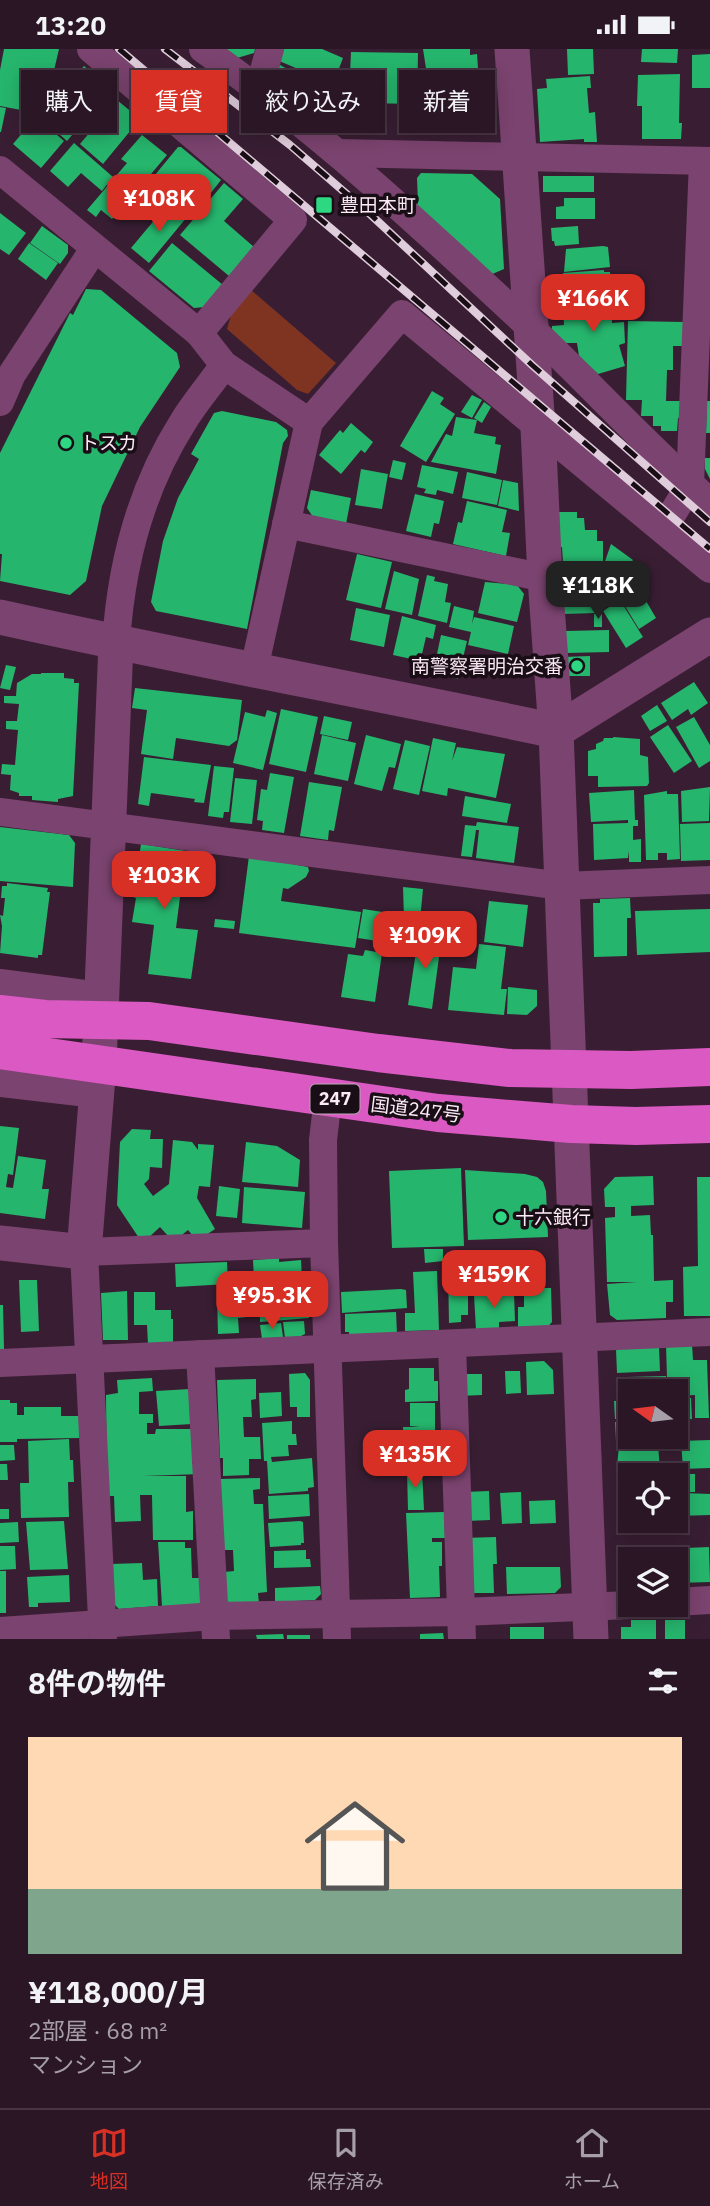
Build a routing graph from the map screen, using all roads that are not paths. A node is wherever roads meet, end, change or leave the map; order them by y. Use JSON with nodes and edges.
{"nodes":[{"id":1,"x":91,"y":49,"type":"edge"},
{"id":2,"x":203,"y":49,"type":"edge"},
{"id":3,"x":270,"y":49,"type":"edge"},
{"id":4,"x":512,"y":49,"type":"edge"},
{"id":5,"x":264,"y":70,"type":"edge"},
{"id":6,"x":241,"y":76,"type":"edge"},
{"id":7,"x":315,"y":133,"type":"edge"},
{"id":8,"x":340,"y":153,"type":"junction"},
{"id":9,"x":519,"y":156,"type":"junction"},
{"id":10,"x":707,"y":161,"type":"edge"},
{"id":11,"x":0,"y":170,"type":"edge"},
{"id":12,"x":94,"y":249,"type":"junction"},
{"id":13,"x":531,"y":329,"type":"junction"},
{"id":14,"x":199,"y":333,"type":"junction"},
{"id":15,"x":225,"y":365,"type":"junction"},
{"id":16,"x":6,"y":369,"type":"edge"},
{"id":17,"x":0,"y":402,"type":"edge"},
{"id":18,"x":309,"y":422,"type":"junction"},
{"id":19,"x":538,"y":428,"type":"junction"},
{"id":20,"x":700,"y":493,"type":"edge"},
{"id":21,"x":286,"y":524,"type":"junction"},
{"id":22,"x":663,"y":529,"type":"junction"},
{"id":23,"x":710,"y":569,"type":"edge"},
{"id":24,"x":545,"y":578,"type":"junction"},
{"id":25,"x":0,"y":617,"type":"edge"},
{"id":26,"x":710,"y":635,"type":"edge"},
{"id":27,"x":116,"y":643,"type":"junction"},
{"id":28,"x":254,"y":669,"type":"junction"},
{"id":29,"x":556,"y":731,"type":"junction"},
{"id":30,"x":0,"y":812,"type":"edge"},
{"id":31,"x":107,"y":825,"type":"junction"},
{"id":32,"x":710,"y":880,"type":"edge"},
{"id":33,"x":562,"y":886,"type":"junction"},
{"id":34,"x":0,"y":982,"type":"edge"},
{"id":35,"x":100,"y":1007,"type":"junction"},
{"id":36,"x":0,"y":1014,"type":"edge"},
{"id":37,"x":44,"y":1037,"type":"junction"},
{"id":38,"x":0,"y":1050,"type":"edge"},
{"id":39,"x":710,"y":1067,"type":"edge"},
{"id":40,"x":569,"y":1069,"type":"junction"},
{"id":41,"x":97,"y":1079,"type":"junction"},
{"id":42,"x":0,"y":1083,"type":"edge"},
{"id":43,"x":328,"y":1098,"type":"junction"},
{"id":44,"x":710,"y":1123,"type":"edge"},
{"id":45,"x":571,"y":1124,"type":"junction"},
{"id":46,"x":0,"y":1243,"type":"edge"},
{"id":47,"x":324,"y":1244,"type":"junction"},
{"id":48,"x":84,"y":1252,"type":"junction"},
{"id":49,"x":710,"y":1332,"type":"edge"},
{"id":50,"x":579,"y":1339,"type":"junction"},
{"id":51,"x":452,"y":1344,"type":"junction"},
{"id":52,"x":329,"y":1349,"type":"junction"},
{"id":53,"x":200,"y":1355,"type":"junction"},
{"id":54,"x":90,"y":1359,"type":"junction"},
{"id":55,"x":0,"y":1363,"type":"edge"},
{"id":56,"x":710,"y":1600,"type":"edge"},
{"id":57,"x":688,"y":1601,"type":"edge"},
{"id":58,"x":618,"y":1610,"type":"edge"},
{"id":59,"x":590,"y":1623,"type":"edge"},
{"id":60,"x":461,"y":1625,"type":"edge"},
{"id":61,"x":336,"y":1627,"type":"edge"},
{"id":62,"x":215,"y":1628,"type":"edge"},
{"id":63,"x":0,"y":1631,"type":"edge"},
{"id":64,"x":103,"y":1632,"type":"edge"}],
"edges":[{"from":1,"to":14,"type":"street"},
{"from":2,"to":6,"type":"street"},
{"from":3,"to":5,"type":"street"},
{"from":4,"to":9,"type":"street"},
{"from":7,"to":8,"type":"street"},
{"from":8,"to":9,"type":"street"},
{"from":8,"to":13,"type":"street"},
{"from":9,"to":10,"type":"street"},
{"from":9,"to":13,"type":"street"},
{"from":10,"to":20,"type":"street"},
{"from":11,"to":12,"type":"street"},
{"from":12,"to":14,"type":"street"},
{"from":12,"to":16,"type":"street"},
{"from":13,"to":19,"type":"street"},
{"from":13,"to":20,"type":"street"},
{"from":14,"to":15,"type":"street"},
{"from":15,"to":18,"type":"street"},
{"from":15,"to":27,"type":"street"},
{"from":16,"to":17,"type":"street"},
{"from":18,"to":19,"type":"street"},
{"from":18,"to":21,"type":"street"},
{"from":19,"to":22,"type":"street"},
{"from":19,"to":24,"type":"street"},
{"from":20,"to":22,"type":"street"},
{"from":21,"to":24,"type":"street"},
{"from":21,"to":28,"type":"street"},
{"from":22,"to":23,"type":"street"},
{"from":24,"to":29,"type":"street"},
{"from":25,"to":27,"type":"street"},
{"from":26,"to":29,"type":"street"},
{"from":27,"to":28,"type":"street"},
{"from":27,"to":31,"type":"street"},
{"from":28,"to":29,"type":"street"},
{"from":29,"to":33,"type":"street"},
{"from":30,"to":31,"type":"street"},
{"from":31,"to":33,"type":"street"},
{"from":31,"to":35,"type":"street"},
{"from":32,"to":33,"type":"street"},
{"from":33,"to":40,"type":"street"},
{"from":34,"to":35,"type":"street"},
{"from":35,"to":37,"type":"highway","name":"国道247号","number":"247"},
{"from":35,"to":40,"type":"highway","name":"国道247号","number":"247"},
{"from":35,"to":41,"type":"street"},
{"from":36,"to":37,"type":"highway","name":"国道247号","number":"247"},
{"from":37,"to":38,"type":"highway","name":"国道247号","number":"247"},
{"from":37,"to":41,"type":"highway","name":"国道247号","number":"247"},
{"from":39,"to":40,"type":"highway","name":"国道247号","number":"247"},
{"from":40,"to":45,"type":"street"},
{"from":41,"to":42,"type":"street"},
{"from":41,"to":43,"type":"highway","name":"国道247号","number":"247"},
{"from":41,"to":48,"type":"street"},
{"from":43,"to":45,"type":"highway","name":"国道247号","number":"247"},
{"from":43,"to":47,"type":"street"},
{"from":44,"to":45,"type":"highway","name":"国道247号","number":"247"},
{"from":45,"to":50,"type":"street"},
{"from":46,"to":48,"type":"street"},
{"from":47,"to":48,"type":"street"},
{"from":47,"to":52,"type":"street"},
{"from":48,"to":54,"type":"street"},
{"from":49,"to":50,"type":"street"},
{"from":50,"to":51,"type":"street"},
{"from":50,"to":59,"type":"street"},
{"from":51,"to":52,"type":"street"},
{"from":51,"to":60,"type":"street"},
{"from":52,"to":53,"type":"street"},
{"from":52,"to":61,"type":"street"},
{"from":53,"to":54,"type":"street"},
{"from":53,"to":62,"type":"street"},
{"from":54,"to":55,"type":"street"},
{"from":54,"to":64,"type":"street"},
{"from":56,"to":57,"type":"street"},
{"from":58,"to":59,"type":"street"},
{"from":59,"to":60,"type":"street"},
{"from":60,"to":61,"type":"street"},
{"from":61,"to":62,"type":"street"},
{"from":62,"to":64,"type":"street"},
{"from":63,"to":64,"type":"street"}]}
